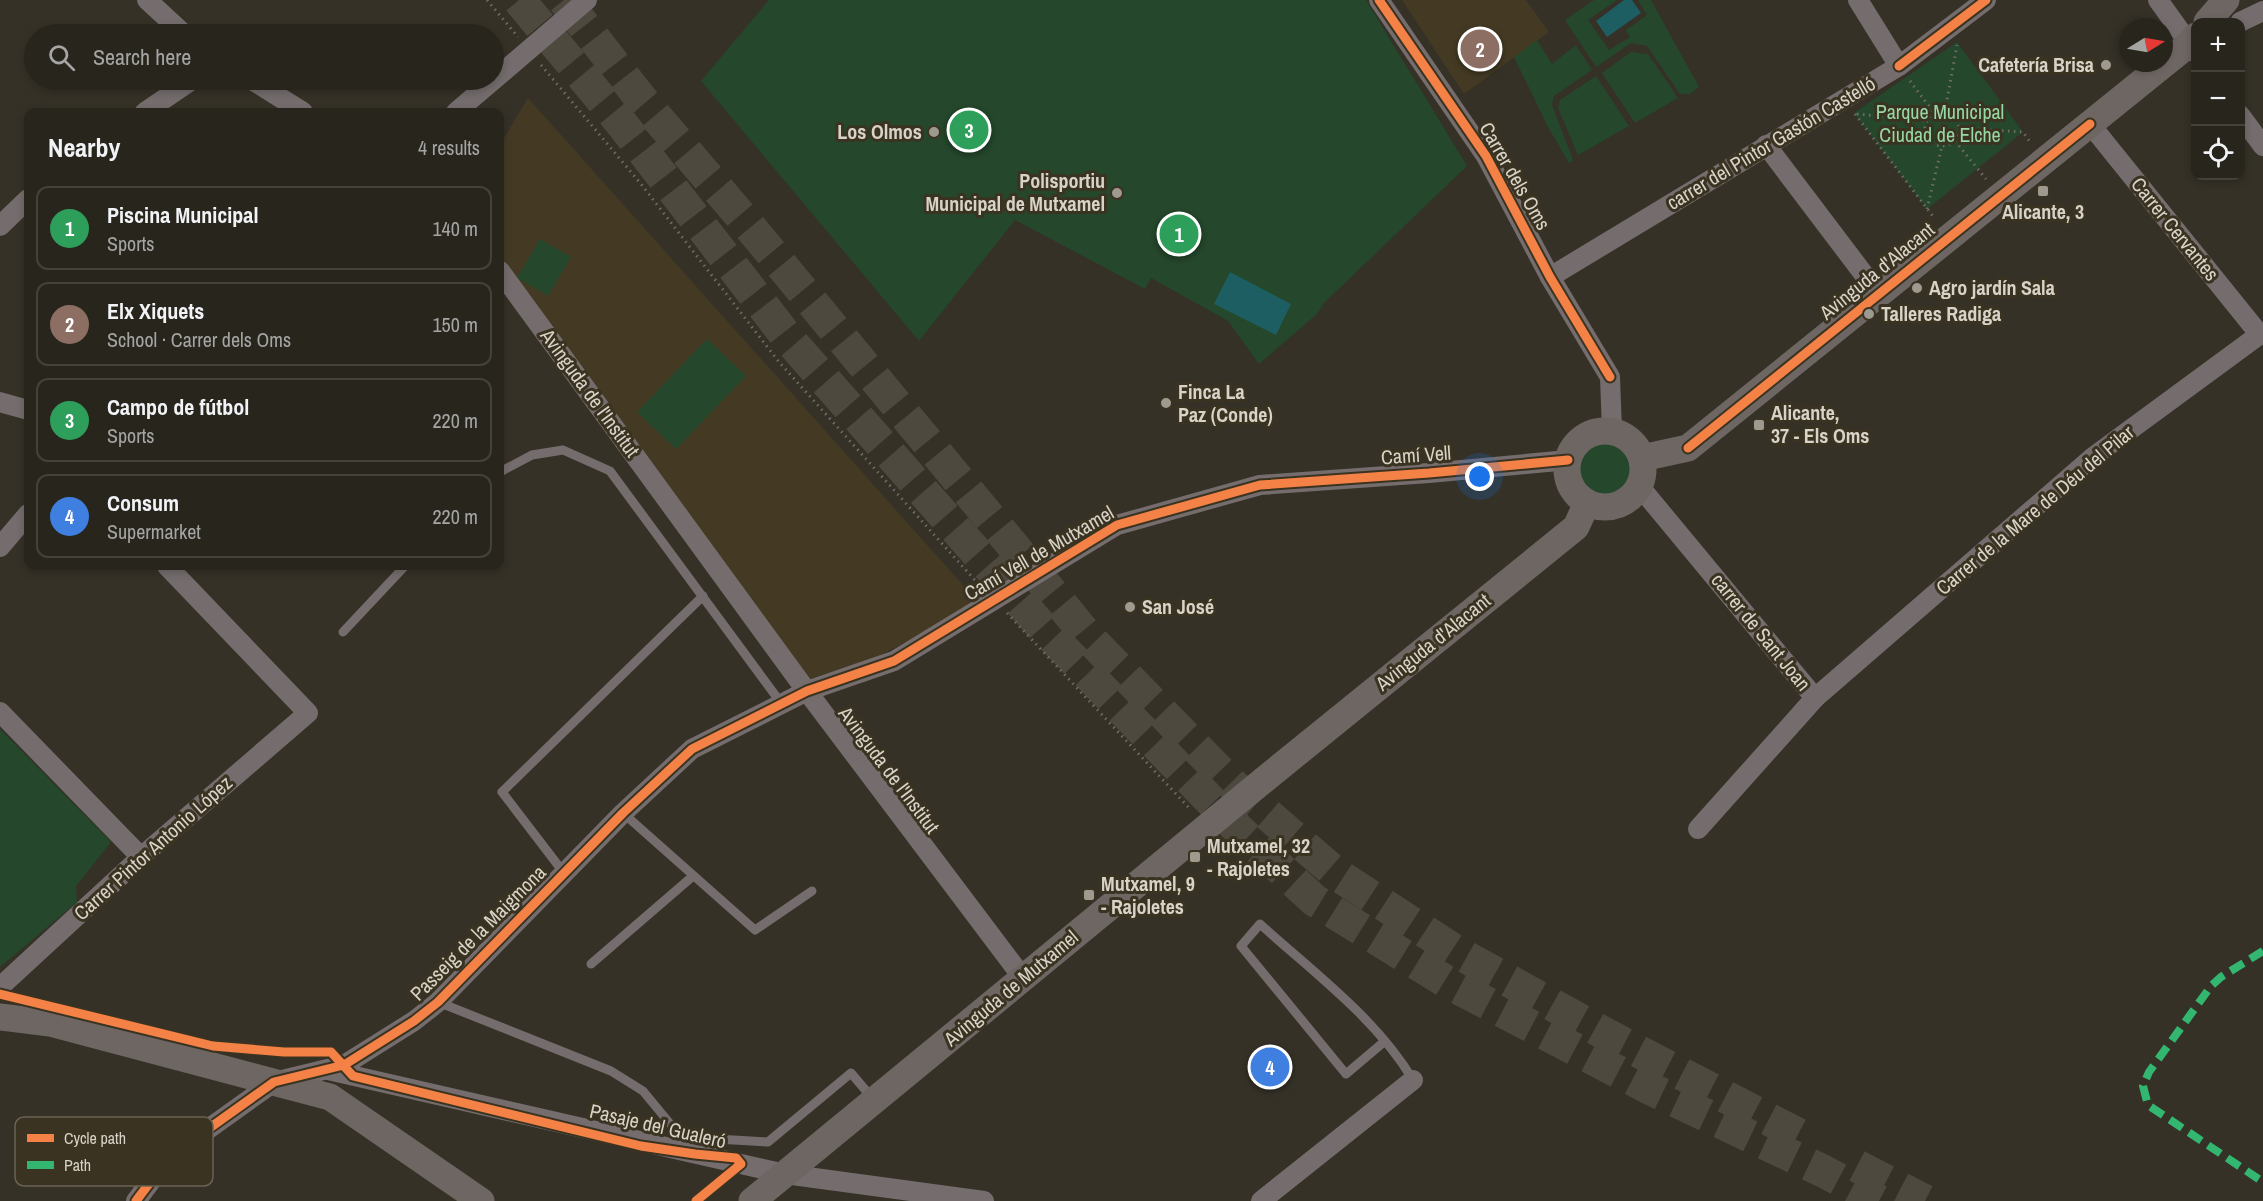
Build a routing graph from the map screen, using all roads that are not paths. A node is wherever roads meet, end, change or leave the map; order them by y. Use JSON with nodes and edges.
{"nodes":[{"id":1,"x":147,"y":0,"type":"edge"},
{"id":2,"x":587,"y":0,"type":"edge"},
{"id":3,"x":1379,"y":0,"type":"edge"},
{"id":4,"x":1858,"y":0,"type":"edge"},
{"id":5,"x":1986,"y":0,"type":"edge"},
{"id":6,"x":2158,"y":0,"type":"edge"},
{"id":7,"x":2226,"y":0,"type":"edge"},
{"id":8,"x":2263,"y":11,"type":"edge"},
{"id":9,"x":2210,"y":18,"type":"edge"},
{"id":10,"x":2245,"y":20,"type":"edge"},
{"id":11,"x":173,"y":24,"type":"edge"},
{"id":12,"x":2191,"y":39,"type":"edge"},
{"id":13,"x":2191,"y":45,"type":"edge"},
{"id":14,"x":504,"y":71,"type":"edge"},
{"id":15,"x":1903,"y":71,"type":"junction"},
{"id":16,"x":177,"y":90,"type":"edge"},
{"id":17,"x":268,"y":90,"type":"edge"},
{"id":18,"x":482,"y":90,"type":"edge"},
{"id":19,"x":151,"y":108,"type":"edge"},
{"id":20,"x":297,"y":108,"type":"edge"},
{"id":21,"x":461,"y":108,"type":"edge"},
{"id":22,"x":2245,"y":121,"type":"edge"},
{"id":23,"x":2090,"y":124,"type":"junction"},
{"id":24,"x":1766,"y":145,"type":"junction"},
{"id":25,"x":2263,"y":146,"type":"edge"},
{"id":26,"x":24,"y":203,"type":"edge"},
{"id":27,"x":0,"y":226,"type":"edge"},
{"id":28,"x":504,"y":276,"type":"edge"},
{"id":29,"x":1550,"y":277,"type":"junction"},
{"id":30,"x":1878,"y":293,"type":"junction"},
{"id":31,"x":2261,"y":333,"type":"edge"},
{"id":32,"x":0,"y":402,"type":"edge"},
{"id":33,"x":24,"y":409,"type":"edge"},
{"id":34,"x":1612,"y":431,"type":"junction"},
{"id":35,"x":1642,"y":458,"type":"junction"},
{"id":36,"x":1568,"y":460,"type":"junction"},
{"id":37,"x":504,"y":470,"type":"edge"},
{"id":38,"x":1338,"y":479,"type":"joint"},
{"id":39,"x":1640,"y":487,"type":"junction"},
{"id":40,"x":1587,"y":503,"type":"junction"},
{"id":41,"x":24,"y":519,"type":"edge"},
{"id":42,"x":0,"y":547,"type":"edge"},
{"id":43,"x":171,"y":570,"type":"edge"},
{"id":44,"x":401,"y":570,"type":"edge"},
{"id":45,"x":703,"y":596,"type":"junction"},
{"id":46,"x":343,"y":632,"type":"dead end"},
{"id":47,"x":807,"y":691,"type":"junction"},
{"id":48,"x":1815,"y":698,"type":"junction"},
{"id":49,"x":781,"y":703,"type":"junction"},
{"id":50,"x":0,"y":712,"type":"edge"},
{"id":51,"x":1270,"y":775,"type":"joint"},
{"id":52,"x":623,"y":813,"type":"junction"},
{"id":53,"x":1698,"y":829,"type":"dead end"},
{"id":54,"x":141,"y":857,"type":"junction"},
{"id":55,"x":564,"y":873,"type":"junction"},
{"id":56,"x":693,"y":876,"type":"junction"},
{"id":57,"x":812,"y":891,"type":"dead end"},
{"id":58,"x":591,"y":964,"type":"dead end"},
{"id":59,"x":1023,"y":978,"type":"junction"},
{"id":60,"x":0,"y":987,"type":"edge"},
{"id":61,"x":438,"y":1002,"type":"junction"},
{"id":62,"x":0,"y":1017,"type":"edge"},
{"id":63,"x":1385,"y":1041,"type":"junction"},
{"id":64,"x":326,"y":1070,"type":"junction"},
{"id":65,"x":1413,"y":1080,"type":"joint"},
{"id":66,"x":274,"y":1082,"type":"junction"},
{"id":67,"x":875,"y":1100,"type":"junction"},
{"id":68,"x":213,"y":1126,"type":"edge"},
{"id":69,"x":785,"y":1174,"type":"junction"},
{"id":70,"x":147,"y":1186,"type":"edge"},
{"id":71,"x":136,"y":1201,"type":"edge"},
{"id":72,"x":481,"y":1201,"type":"edge"},
{"id":73,"x":752,"y":1201,"type":"edge"},
{"id":74,"x":984,"y":1201,"type":"edge"},
{"id":75,"x":1261,"y":1201,"type":"edge"}],
"edges":[{"from":1,"to":11,"type":"street"},
{"from":2,"to":14,"type":"street"},
{"from":3,"to":29,"type":"street","name":"Carrer dels Oms"},
{"from":4,"to":15,"type":"street"},
{"from":5,"to":15,"type":"street","name":"carrer del Pintor Gastón Castelló"},
{"from":6,"to":12,"type":"street"},
{"from":7,"to":9,"type":"street"},
{"from":8,"to":10,"type":"street"},
{"from":13,"to":23,"type":"street","name":"Avinguda d'Alacant"},
{"from":15,"to":24,"type":"street","name":"carrer del Pintor Gastón Castelló"},
{"from":16,"to":19,"type":"street"},
{"from":17,"to":20,"type":"street"},
{"from":18,"to":21,"type":"street"},
{"from":22,"to":25,"type":"street"},
{"from":23,"to":30,"type":"street","name":"Avinguda d'Alacant"},
{"from":23,"to":31,"type":"street","name":"Carrer Cervantes"},
{"from":24,"to":29,"type":"street","name":"carrer del Pintor Gastón Castelló"},
{"from":24,"to":30,"type":"street"},
{"from":26,"to":27,"type":"street"},
{"from":28,"to":47,"type":"street","name":"Avinguda de l'Institut"},
{"from":29,"to":34,"type":"street","name":"Carrer dels Oms"},
{"from":30,"to":35,"type":"street","name":"Avinguda d'Alacant"},
{"from":31,"to":48,"type":"street","name":"Carrer de la Mare de Déu del Pilar"},
{"from":32,"to":33,"type":"street"},
{"from":34,"to":35,"type":"street"},
{"from":34,"to":36,"type":"street"},
{"from":35,"to":39,"type":"street"},
{"from":36,"to":38,"type":"street","name":"Camí Vell"},
{"from":36,"to":40,"type":"street"},
{"from":37,"to":45,"type":"lane"},
{"from":38,"to":47,"type":"street","name":"Camí Vell de Mutxamel"},
{"from":39,"to":40,"type":"street"},
{"from":39,"to":48,"type":"street","name":"carrer de Sant Joan"},
{"from":40,"to":51,"type":"street","name":"Avinguda d'Alacant"},
{"from":41,"to":42,"type":"street"},
{"from":43,"to":54,"type":"street","name":"Carrer Pintor Antonio López"},
{"from":44,"to":46,"type":"lane"},
{"from":45,"to":49,"type":"lane"},
{"from":45,"to":55,"type":"lane"},
{"from":47,"to":49,"type":"street","name":"Passeig de la Maigmona"},
{"from":47,"to":59,"type":"street","name":"Avinguda de l'Institut"},
{"from":48,"to":53,"type":"street","name":"carrer de Sant Joan"},
{"from":49,"to":52,"type":"street","name":"Passeig de la Maigmona"},
{"from":50,"to":54,"type":"street"},
{"from":51,"to":59,"type":"street","name":"Avinguda de Mutxamel"},
{"from":52,"to":55,"type":"street","name":"Passeig de la Maigmona"},
{"from":52,"to":56,"type":"lane"},
{"from":54,"to":60,"type":"street","name":"Carrer Pintor Antonio López"},
{"from":55,"to":61,"type":"street","name":"Passeig de la Maigmona"},
{"from":56,"to":57,"type":"lane"},
{"from":56,"to":58,"type":"lane"},
{"from":59,"to":67,"type":"street","name":"Avinguda de Mutxamel"},
{"from":61,"to":64,"type":"street","name":"Passeig de la Maigmona"},
{"from":61,"to":67,"type":"lane"},
{"from":62,"to":66,"type":"street"},
{"from":63,"to":63,"type":"lane"},
{"from":63,"to":65,"type":"lane"},
{"from":64,"to":66,"type":"street","name":"Passeig de la Maigmona"},
{"from":64,"to":69,"type":"street","name":"Pasaje del Gualeró"},
{"from":65,"to":75,"type":"street"},
{"from":66,"to":68,"type":"street","name":"Passeig de la Maigmona"},
{"from":66,"to":72,"type":"street"},
{"from":67,"to":69,"type":"street","name":"Avinguda de Mutxamel"},
{"from":69,"to":73,"type":"street","name":"Avinguda de Mutxamel"},
{"from":69,"to":74,"type":"street","name":"Pasaje del Gualeró"},
{"from":70,"to":71,"type":"street","name":"Passeig de la Maigmona"}]}
